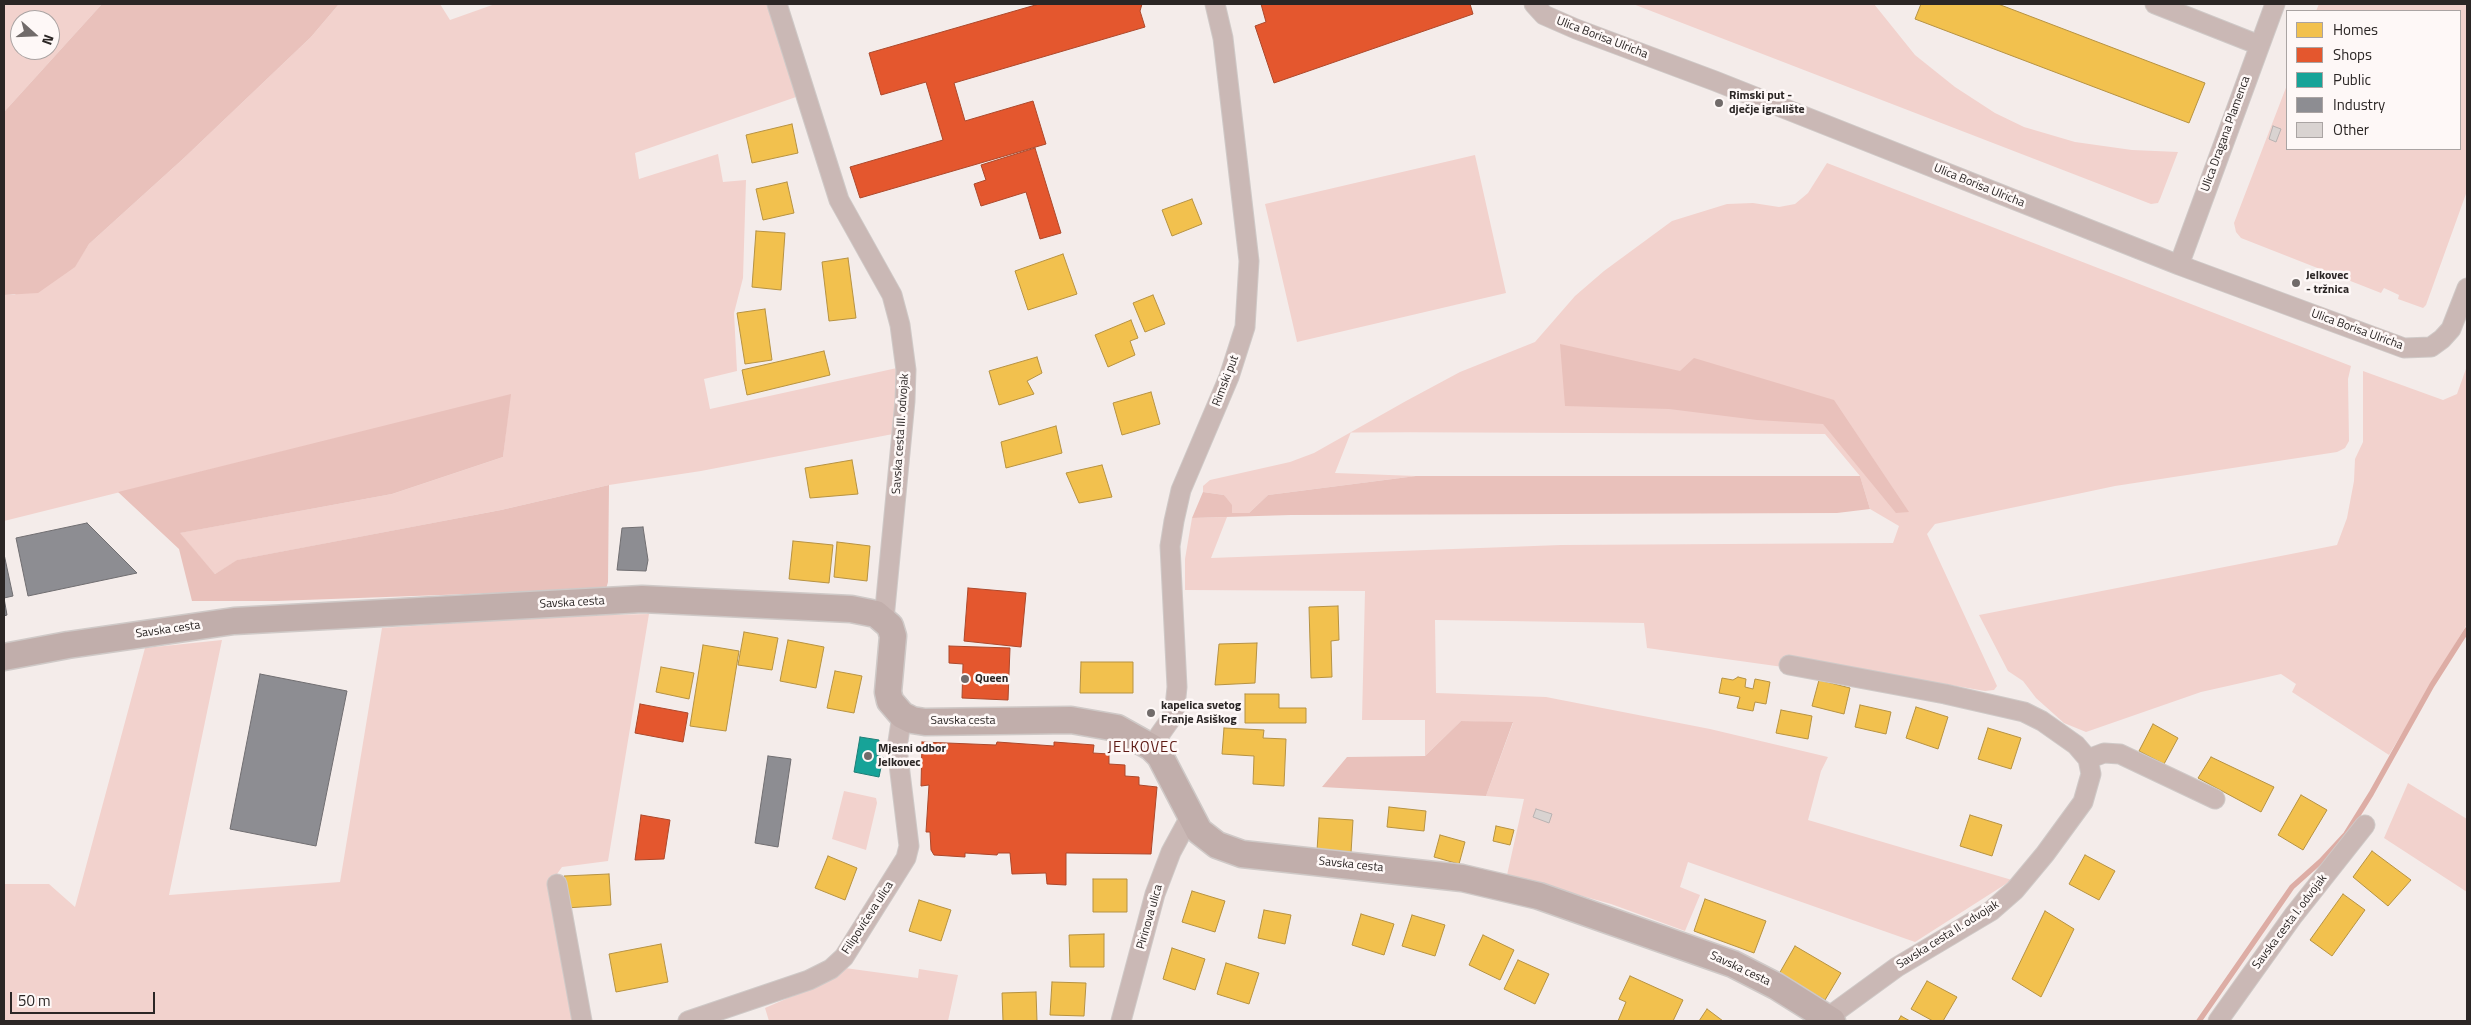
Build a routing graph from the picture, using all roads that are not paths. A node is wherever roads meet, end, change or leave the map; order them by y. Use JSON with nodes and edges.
{"nodes":[{"id":1,"x":777,"y":4,"type":"edge"},
{"id":2,"x":1215,"y":4,"type":"edge"},
{"id":3,"x":1534,"y":4,"type":"edge"},
{"id":4,"x":2155,"y":4,"type":"edge"},
{"id":5,"x":2275,"y":4,"type":"edge"},
{"id":6,"x":2259,"y":44,"type":"junction"},
{"id":7,"x":2179,"y":265,"type":"junction"},
{"id":8,"x":2467,"y":288,"type":"edge"},
{"id":9,"x":884,"y":620,"type":"junction"},
{"id":10,"x":4,"y":657,"type":"edge"},
{"id":11,"x":1789,"y":665,"type":"dead end"},
{"id":12,"x":902,"y":715,"type":"junction"},
{"id":13,"x":1151,"y":747,"type":"junction"},
{"id":14,"x":2088,"y":759,"type":"junction"},
{"id":15,"x":2216,"y":799,"type":"dead end"},
{"id":16,"x":1190,"y":817,"type":"junction"},
{"id":17,"x":2365,"y":825,"type":"dead end"},
{"id":18,"x":557,"y":884,"type":"dead end"},
{"id":19,"x":1830,"y":1020,"type":"edge"},
{"id":20,"x":582,"y":1021,"type":"edge"},
{"id":21,"x":688,"y":1021,"type":"edge"},
{"id":22,"x":1120,"y":1021,"type":"edge"},
{"id":23,"x":2218,"y":1021,"type":"edge"}],
"edges":[{"from":1,"to":9,"type":"street","name":"Savska cesta III. odvojak"},
{"from":2,"to":13,"type":"street","name":"Rimski put"},
{"from":3,"to":7,"type":"street","name":"Ulica Borisa Ulricha"},
{"from":4,"to":6,"type":"street"},
{"from":5,"to":6,"type":"street","name":"Ulica Dragana Plamenca"},
{"from":6,"to":7,"type":"street","name":"Ulica Dragana Plamenca"},
{"from":7,"to":8,"type":"street","name":"Ulica Borisa Ulricha"},
{"from":9,"to":10,"type":"street","name":"Savska cesta"},
{"from":9,"to":12,"type":"street"},
{"from":11,"to":14,"type":"street"},
{"from":12,"to":13,"type":"street","name":"Savska cesta"},
{"from":12,"to":21,"type":"street","name":"Filipovićeva ulica"},
{"from":13,"to":16,"type":"street","name":"Savska cesta"},
{"from":14,"to":15,"type":"street"},
{"from":14,"to":19,"type":"street","name":"Savska cesta II. odvojak"},
{"from":16,"to":19,"type":"street","name":"Savska cesta"},
{"from":16,"to":22,"type":"street","name":"Pirinova ulica"},
{"from":17,"to":23,"type":"street","name":"Savska cesta I. odvojak"},
{"from":18,"to":20,"type":"street"}]}
